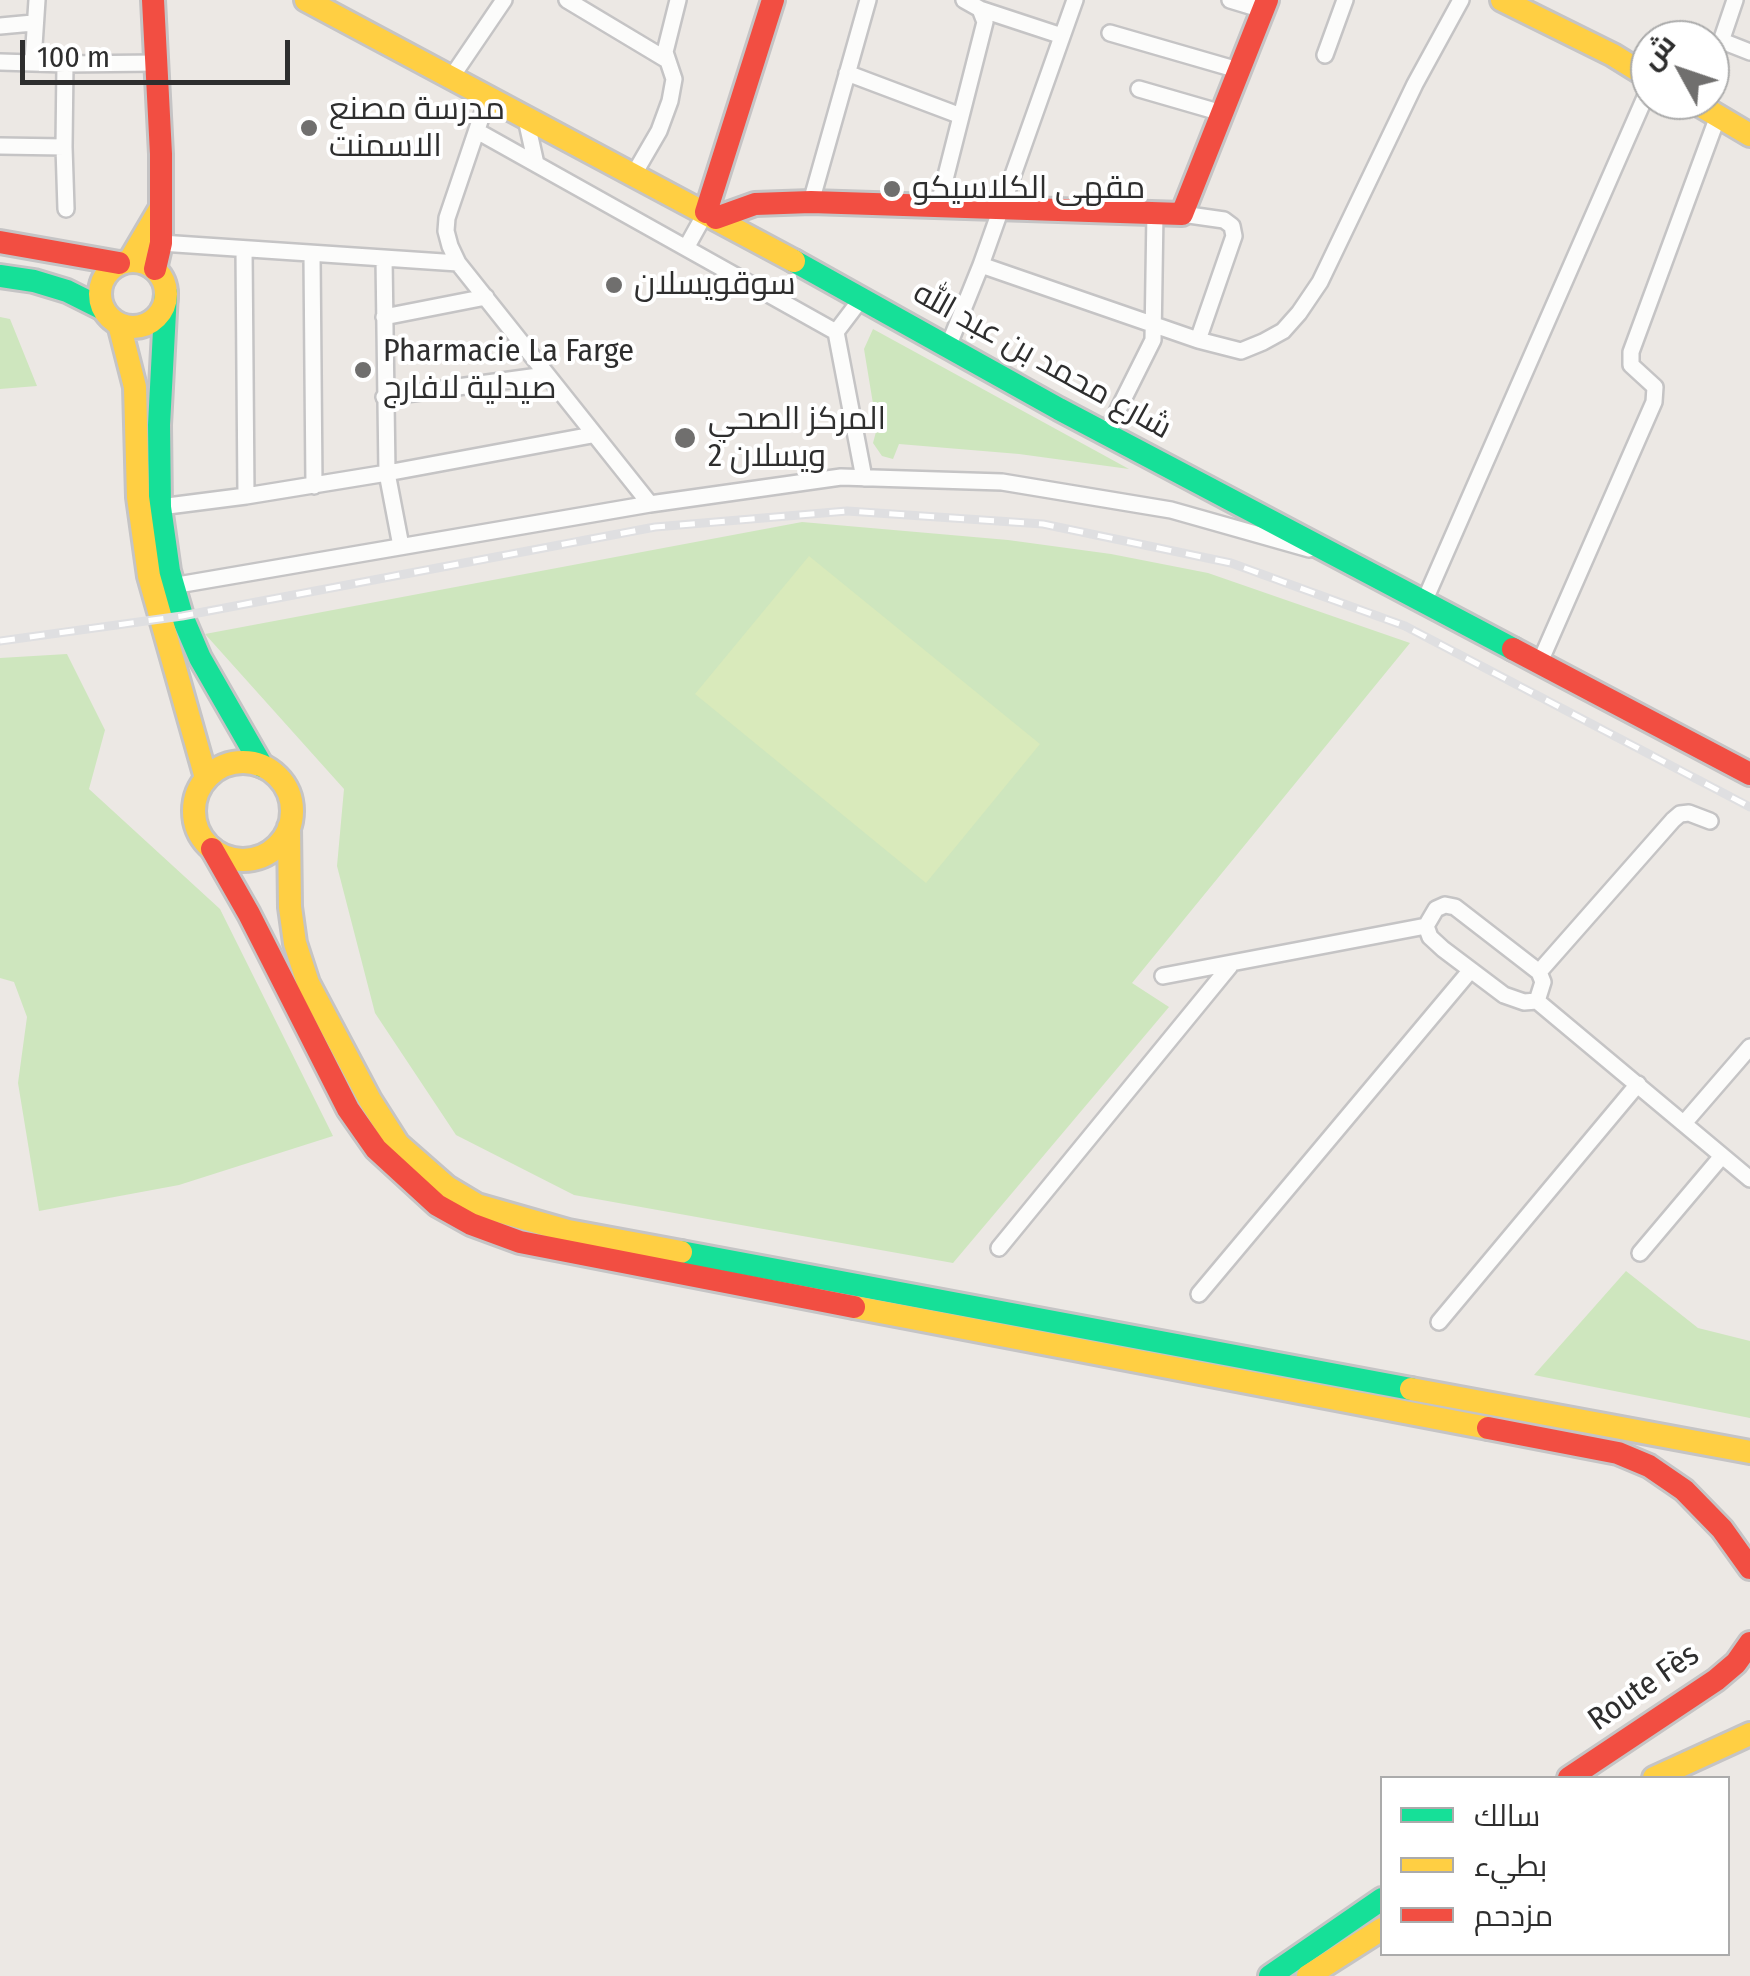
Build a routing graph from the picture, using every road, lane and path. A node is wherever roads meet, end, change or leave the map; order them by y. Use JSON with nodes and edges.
{"nodes":[{"id":1,"x":38,"y":0,"type":"edge"},
{"id":2,"x":153,"y":0,"type":"edge"},
{"id":3,"x":306,"y":0,"type":"edge"},
{"id":4,"x":504,"y":0,"type":"edge"},
{"id":5,"x":567,"y":0,"type":"edge"},
{"id":6,"x":603,"y":0,"type":"edge"},
{"id":7,"x":678,"y":0,"type":"edge"},
{"id":8,"x":773,"y":0,"type":"edge"},
{"id":9,"x":868,"y":0,"type":"edge"},
{"id":10,"x":964,"y":0,"type":"edge"},
{"id":11,"x":1075,"y":0,"type":"edge"},
{"id":12,"x":1230,"y":0,"type":"edge"},
{"id":13,"x":1345,"y":0,"type":"edge"},
{"id":14,"x":1461,"y":0,"type":"edge"},
{"id":15,"x":1502,"y":0,"type":"edge"},
{"id":16,"x":1265,"y":5,"type":"edge"},
{"id":17,"x":980,"y":9,"type":"junction"},
{"id":18,"x":593,"y":17,"type":"junction"},
{"id":19,"x":34,"y":23,"type":"junction"},
{"id":20,"x":0,"y":26,"type":"edge"},
{"id":21,"x":1110,"y":34,"type":"dead end"},
{"id":22,"x":1062,"y":36,"type":"junction"},
{"id":23,"x":1325,"y":55,"type":"dead end"},
{"id":24,"x":666,"y":60,"type":"junction"},
{"id":25,"x":32,"y":61,"type":"junction"},
{"id":26,"x":0,"y":62,"type":"edge"},
{"id":27,"x":158,"y":63,"type":"junction"},
{"id":28,"x":65,"y":64,"type":"junction"},
{"id":29,"x":1630,"y":66,"type":"edge"},
{"id":30,"x":1238,"y":70,"type":"junction"},
{"id":31,"x":848,"y":73,"type":"junction"},
{"id":32,"x":451,"y":78,"type":"junction"},
{"id":33,"x":1139,"y":89,"type":"dead end"},
{"id":34,"x":488,"y":98,"type":"junction"},
{"id":35,"x":1222,"y":113,"type":"junction"},
{"id":36,"x":961,"y":116,"type":"junction"},
{"id":37,"x":526,"y":119,"type":"junction"},
{"id":38,"x":1635,"y":120,"type":"edge"},
{"id":39,"x":1698,"y":120,"type":"edge"},
{"id":40,"x":1726,"y":120,"type":"edge"},
{"id":41,"x":477,"y":131,"type":"junction"},
{"id":42,"x":1750,"y":135,"type":"edge"},
{"id":43,"x":0,"y":146,"type":"edge"},
{"id":44,"x":64,"y":147,"type":"junction"},
{"id":45,"x":536,"y":164,"type":"junction"},
{"id":46,"x":634,"y":174,"type":"junction"},
{"id":47,"x":812,"y":202,"type":"junction"},
{"id":48,"x":938,"y":207,"type":"junction"},
{"id":49,"x":1001,"y":208,"type":"junction"},
{"id":50,"x":66,"y":209,"type":"dead end"},
{"id":51,"x":160,"y":209,"type":"junction"},
{"id":52,"x":1156,"y":212,"type":"junction"},
{"id":53,"x":1182,"y":214,"type":"junction"},
{"id":54,"x":711,"y":215,"type":"junction"},
{"id":55,"x":0,"y":242,"type":"edge"},
{"id":56,"x":161,"y":243,"type":"junction"},
{"id":57,"x":686,"y":248,"type":"junction"},
{"id":58,"x":244,"y":249,"type":"junction"},
{"id":59,"x":312,"y":255,"type":"junction"},
{"id":60,"x":384,"y":258,"type":"junction"},
{"id":61,"x":124,"y":262,"type":"junction"},
{"id":62,"x":458,"y":263,"type":"junction"},
{"id":63,"x":981,"y":265,"type":"junction"},
{"id":64,"x":155,"y":268,"type":"junction"},
{"id":65,"x":0,"y":276,"type":"edge"},
{"id":66,"x":166,"y":293,"type":"junction"},
{"id":67,"x":486,"y":297,"type":"junction"},
{"id":68,"x":860,"y":299,"type":"junction"},
{"id":69,"x":111,"y":316,"type":"junction"},
{"id":70,"x":384,"y":317,"type":"junction"},
{"id":71,"x":1154,"y":325,"type":"junction"},
{"id":72,"x":836,"y":332,"type":"junction"},
{"id":73,"x":1198,"y":340,"type":"junction"},
{"id":74,"x":948,"y":347,"type":"junction"},
{"id":75,"x":546,"y":375,"type":"junction"},
{"id":76,"x":384,"y":397,"type":"junction"},
{"id":77,"x":1106,"y":434,"type":"junction"},
{"id":78,"x":592,"y":435,"type":"junction"},
{"id":79,"x":387,"y":473,"type":"junction"},
{"id":80,"x":864,"y":478,"type":"junction"},
{"id":81,"x":314,"y":486,"type":"junction"},
{"id":82,"x":246,"y":496,"type":"junction"},
{"id":83,"x":650,"y":504,"type":"junction"},
{"id":84,"x":160,"y":508,"type":"junction"},
{"id":85,"x":401,"y":546,"type":"junction"},
{"id":86,"x":1342,"y":558,"type":"junction"},
{"id":87,"x":172,"y":586,"type":"junction"},
{"id":88,"x":1424,"y":602,"type":"junction"},
{"id":89,"x":1540,"y":662,"type":"junction"},
{"id":90,"x":262,"y":766,"type":"junction"},
{"id":91,"x":1750,"y":774,"type":"edge"},
{"id":92,"x":206,"y":778,"type":"junction"},
{"id":93,"x":1710,"y":822,"type":"dead end"},
{"id":94,"x":289,"y":827,"type":"junction"},
{"id":95,"x":212,"y":848,"type":"junction"},
{"id":96,"x":1426,"y":926,"type":"junction"},
{"id":97,"x":1230,"y":966,"type":"junction"},
{"id":98,"x":1470,"y":971,"type":"junction"},
{"id":99,"x":1539,"y":972,"type":"junction"},
{"id":100,"x":1164,"y":976,"type":"dead end"},
{"id":101,"x":1537,"y":1001,"type":"junction"},
{"id":102,"x":1750,"y":1046,"type":"edge"},
{"id":103,"x":1638,"y":1084,"type":"junction"},
{"id":104,"x":1684,"y":1122,"type":"junction"},
{"id":105,"x":1722,"y":1156,"type":"junction"},
{"id":106,"x":1750,"y":1179,"type":"edge"},
{"id":107,"x":999,"y":1248,"type":"dead end"},
{"id":108,"x":1640,"y":1253,"type":"dead end"},
{"id":109,"x":1199,"y":1294,"type":"dead end"},
{"id":110,"x":1438,"y":1322,"type":"dead end"},
{"id":111,"x":1750,"y":1452,"type":"edge"},
{"id":112,"x":1750,"y":1568,"type":"edge"},
{"id":113,"x":1750,"y":1642,"type":"edge"},
{"id":114,"x":1750,"y":1734,"type":"edge"},
{"id":115,"x":1571,"y":1776,"type":"edge"},
{"id":116,"x":1658,"y":1776,"type":"edge"},
{"id":117,"x":1380,"y":1900,"type":"edge"},
{"id":118,"x":1380,"y":1930,"type":"edge"},
{"id":119,"x":1270,"y":1976,"type":"edge"},
{"id":120,"x":1308,"y":1976,"type":"edge"}],
"edges":[{"from":1,"to":19,"type":"street"},
{"from":2,"to":27,"type":"street"},
{"from":3,"to":32,"type":"street","name":"شارع محمد بن عبد الله"},
{"from":4,"to":32,"type":"street"},
{"from":5,"to":18,"type":"street"},
{"from":6,"to":18,"type":"street"},
{"from":7,"to":24,"type":"street"},
{"from":8,"to":54,"type":"street"},
{"from":9,"to":31,"type":"street"},
{"from":10,"to":17,"type":"street"},
{"from":11,"to":22,"type":"street"},
{"from":12,"to":16,"type":"street"},
{"from":13,"to":23,"type":"street"},
{"from":14,"to":73,"type":"street"},
{"from":15,"to":29,"type":"street"},
{"from":16,"to":30,"type":"street"},
{"from":17,"to":22,"type":"street"},
{"from":17,"to":36,"type":"street"},
{"from":18,"to":24,"type":"street"},
{"from":19,"to":20,"type":"street"},
{"from":19,"to":25,"type":"street"},
{"from":21,"to":30,"type":"street"},
{"from":22,"to":49,"type":"street"},
{"from":24,"to":46,"type":"street"},
{"from":25,"to":26,"type":"street"},
{"from":25,"to":28,"type":"street"},
{"from":27,"to":28,"type":"street"},
{"from":27,"to":51,"type":"street"},
{"from":28,"to":44,"type":"street"},
{"from":30,"to":35,"type":"street"},
{"from":31,"to":36,"type":"street"},
{"from":31,"to":47,"type":"street"},
{"from":32,"to":34,"type":"street","name":"شارع محمد بن عبد الله"},
{"from":33,"to":35,"type":"street"},
{"from":34,"to":37,"type":"street","name":"شارع محمد بن عبد الله"},
{"from":34,"to":41,"type":"street"},
{"from":35,"to":53,"type":"street"},
{"from":36,"to":48,"type":"street"},
{"from":37,"to":45,"type":"street"},
{"from":37,"to":46,"type":"street","name":"شارع محمد بن عبد الله"},
{"from":38,"to":88,"type":"street"},
{"from":39,"to":89,"type":"street"},
{"from":40,"to":42,"type":"street"},
{"from":41,"to":45,"type":"street"},
{"from":41,"to":62,"type":"street"},
{"from":43,"to":44,"type":"street"},
{"from":44,"to":50,"type":"street"},
{"from":45,"to":57,"type":"street"},
{"from":46,"to":54,"type":"street","name":"شارع محمد بن عبد الله"},
{"from":47,"to":48,"type":"street"},
{"from":47,"to":54,"type":"street"},
{"from":48,"to":49,"type":"street"},
{"from":49,"to":52,"type":"street"},
{"from":49,"to":63,"type":"street"},
{"from":51,"to":56,"type":"street"},
{"from":51,"to":61,"type":"street"},
{"from":52,"to":53,"type":"street"},
{"from":52,"to":71,"type":"street"},
{"from":53,"to":73,"type":"street"},
{"from":54,"to":57,"type":"street"},
{"from":54,"to":68,"type":"street","name":"شارع محمد بن عبد الله"},
{"from":55,"to":61,"type":"street"},
{"from":56,"to":58,"type":"street"},
{"from":56,"to":64,"type":"street"},
{"from":57,"to":72,"type":"street"},
{"from":58,"to":59,"type":"street"},
{"from":58,"to":82,"type":"street"},
{"from":59,"to":60,"type":"street"},
{"from":59,"to":81,"type":"street"},
{"from":60,"to":62,"type":"street"},
{"from":60,"to":70,"type":"street"},
{"from":61,"to":64,"type":"street"},
{"from":61,"to":69,"type":"street"},
{"from":62,"to":67,"type":"street"},
{"from":63,"to":71,"type":"street"},
{"from":63,"to":74,"type":"street"},
{"from":64,"to":66,"type":"street"},
{"from":65,"to":69,"type":"street"},
{"from":66,"to":69,"type":"street"},
{"from":66,"to":84,"type":"street"},
{"from":67,"to":70,"type":"street"},
{"from":67,"to":75,"type":"street"},
{"from":68,"to":72,"type":"street"},
{"from":68,"to":74,"type":"street","name":"شارع محمد بن عبد الله"},
{"from":69,"to":92,"type":"street"},
{"from":70,"to":76,"type":"street"},
{"from":71,"to":73,"type":"street"},
{"from":71,"to":77,"type":"street"},
{"from":72,"to":80,"type":"street"},
{"from":74,"to":77,"type":"street","name":"شارع محمد بن عبد الله"},
{"from":75,"to":76,"type":"street"},
{"from":75,"to":78,"type":"street"},
{"from":76,"to":79,"type":"street"},
{"from":77,"to":86,"type":"street","name":"شارع محمد بن عبد الله"},
{"from":78,"to":79,"type":"street"},
{"from":78,"to":83,"type":"street"},
{"from":79,"to":81,"type":"street"},
{"from":79,"to":85,"type":"street"},
{"from":80,"to":83,"type":"street"},
{"from":80,"to":86,"type":"street"},
{"from":81,"to":82,"type":"street"},
{"from":82,"to":84,"type":"street"},
{"from":83,"to":85,"type":"street"},
{"from":84,"to":87,"type":"street"},
{"from":85,"to":87,"type":"street"},
{"from":86,"to":88,"type":"street","name":"شارع محمد بن عبد الله"},
{"from":87,"to":90,"type":"street"},
{"from":88,"to":89,"type":"street","name":"شارع محمد بن عبد الله"},
{"from":89,"to":91,"type":"street","name":"شارع محمد بن عبد الله"},
{"from":90,"to":92,"type":"street"},
{"from":90,"to":94,"type":"street"},
{"from":92,"to":95,"type":"street"},
{"from":93,"to":99,"type":"street"},
{"from":94,"to":95,"type":"street"},
{"from":94,"to":111,"type":"street"},
{"from":95,"to":112,"type":"street"},
{"from":96,"to":97,"type":"street"},
{"from":96,"to":98,"type":"street"},
{"from":96,"to":99,"type":"street"},
{"from":97,"to":100,"type":"street"},
{"from":97,"to":107,"type":"street"},
{"from":98,"to":101,"type":"street"},
{"from":98,"to":109,"type":"street"},
{"from":99,"to":101,"type":"street"},
{"from":101,"to":103,"type":"street"},
{"from":102,"to":104,"type":"street"},
{"from":103,"to":104,"type":"street"},
{"from":103,"to":110,"type":"street"},
{"from":104,"to":105,"type":"street"},
{"from":105,"to":106,"type":"street"},
{"from":105,"to":108,"type":"street"},
{"from":113,"to":115,"type":"street","name":"Route Fès"},
{"from":114,"to":116,"type":"street"},
{"from":117,"to":119,"type":"street"},
{"from":118,"to":120,"type":"street"}]}
